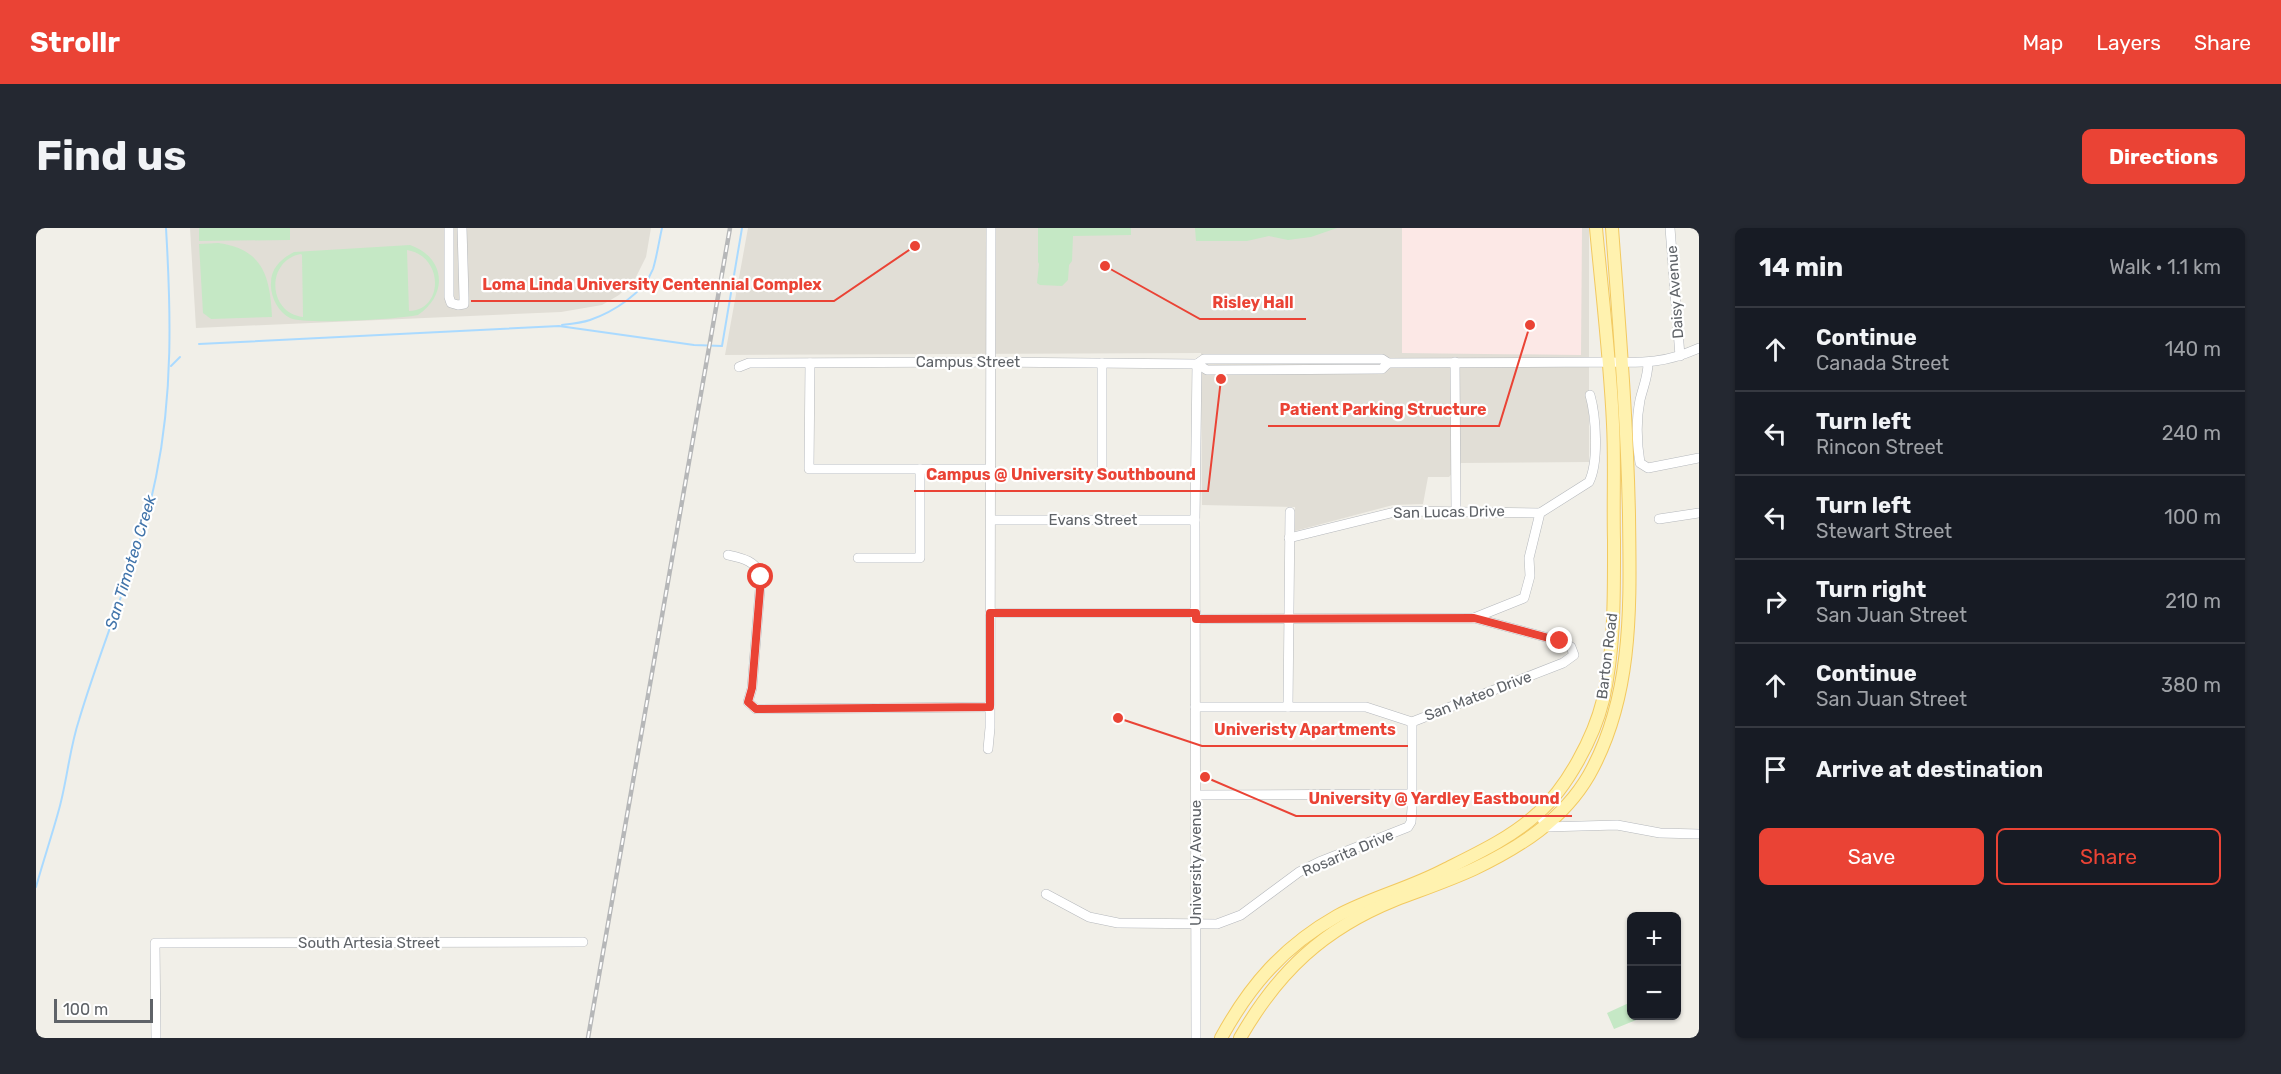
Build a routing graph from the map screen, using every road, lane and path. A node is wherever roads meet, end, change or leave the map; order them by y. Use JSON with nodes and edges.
{"nodes":[{"id":1,"x":449,"y":228,"type":"edge"},
{"id":2,"x":454,"y":228,"type":"edge"},
{"id":3,"x":462,"y":228,"type":"edge"},
{"id":4,"x":991,"y":228,"type":"edge"},
{"id":5,"x":1596,"y":228,"type":"edge"},
{"id":6,"x":1612,"y":228,"type":"edge"},
{"id":7,"x":1670,"y":228,"type":"edge"},
{"id":8,"x":463,"y":278,"type":"junction"},
{"id":9,"x":1699,"y":348,"type":"edge"},
{"id":10,"x":1680,"y":356,"type":"junction"},
{"id":11,"x":992,"y":362,"type":"junction"},
{"id":12,"x":1455,"y":362,"type":"junction"},
{"id":13,"x":1609,"y":362,"type":"junction"},
{"id":14,"x":1622,"y":362,"type":"junction"},
{"id":15,"x":810,"y":363,"type":"junction"},
{"id":16,"x":1102,"y":363,"type":"junction"},
{"id":17,"x":1197,"y":363,"type":"junction"},
{"id":18,"x":1648,"y":363,"type":"junction"},
{"id":19,"x":739,"y":367,"type":"dead end"},
{"id":20,"x":1590,"y":395,"type":"dead end"},
{"id":21,"x":1699,"y":458,"type":"edge"},
{"id":22,"x":1102,"y":468,"type":"dead end"},
{"id":23,"x":920,"y":469,"type":"junction"},
{"id":24,"x":991,"y":469,"type":"junction"},
{"id":25,"x":1456,"y":511,"type":"junction"},
{"id":26,"x":1290,"y":512,"type":"dead end"},
{"id":27,"x":1540,"y":513,"type":"junction"},
{"id":28,"x":1699,"y":513,"type":"edge"},
{"id":29,"x":1659,"y":519,"type":"dead end"},
{"id":30,"x":991,"y":520,"type":"junction"},
{"id":31,"x":1195,"y":520,"type":"junction"},
{"id":32,"x":1289,"y":538,"type":"junction"},
{"id":33,"x":728,"y":555,"type":"dead end"},
{"id":34,"x":858,"y":558,"type":"dead end"},
{"id":35,"x":990,"y":613,"type":"junction"},
{"id":36,"x":1196,"y":616,"type":"junction"},
{"id":37,"x":1474,"y":618,"type":"junction"},
{"id":38,"x":1289,"y":619,"type":"junction"},
{"id":39,"x":990,"y":707,"type":"junction"},
{"id":40,"x":1195,"y":707,"type":"junction"},
{"id":41,"x":1288,"y":707,"type":"junction"},
{"id":42,"x":1412,"y":722,"type":"junction"},
{"id":43,"x":988,"y":749,"type":"dead end"},
{"id":44,"x":1412,"y":794,"type":"junction"},
{"id":45,"x":1196,"y":795,"type":"junction"},
{"id":46,"x":1539,"y":813,"type":"junction"},
{"id":47,"x":1546,"y":827,"type":"junction"},
{"id":48,"x":1699,"y":834,"type":"edge"},
{"id":49,"x":1046,"y":894,"type":"dead end"},
{"id":50,"x":1197,"y":925,"type":"junction"},
{"id":51,"x":583,"y":942,"type":"dead end"},
{"id":52,"x":156,"y":1038,"type":"edge"},
{"id":53,"x":1196,"y":1038,"type":"edge"},
{"id":54,"x":1221,"y":1038,"type":"edge"},
{"id":55,"x":1240,"y":1038,"type":"edge"}],
"edges":[{"from":1,"to":8,"type":"street"},
{"from":2,"to":8,"type":"street"},
{"from":3,"to":8,"type":"street"},
{"from":4,"to":11,"type":"street"},
{"from":5,"to":13,"type":"main road","name":"Barton Road"},
{"from":6,"to":14,"type":"main road","name":"Barton Road"},
{"from":7,"to":10,"type":"street","name":"Daisy Avenue"},
{"from":9,"to":10,"type":"street"},
{"from":10,"to":18,"type":"street"},
{"from":11,"to":15,"type":"street","name":"Campus Street"},
{"from":11,"to":16,"type":"street","name":"Campus Street"},
{"from":11,"to":24,"type":"street"},
{"from":12,"to":13,"type":"street","name":"Campus Street"},
{"from":12,"to":17,"type":"street","name":"Campus Street"},
{"from":12,"to":25,"type":"street"},
{"from":13,"to":14,"type":"street"},
{"from":13,"to":46,"type":"main road","name":"Barton Road"},
{"from":14,"to":18,"type":"street"},
{"from":14,"to":47,"type":"main road","name":"Barton Road"},
{"from":15,"to":19,"type":"street","name":"Campus Street"},
{"from":15,"to":23,"type":"street"},
{"from":16,"to":17,"type":"street","name":"Campus Street"},
{"from":16,"to":22,"type":"street"},
{"from":17,"to":31,"type":"street","name":"University Avenue"},
{"from":18,"to":21,"type":"street"},
{"from":20,"to":27,"type":"street"},
{"from":23,"to":24,"type":"street"},
{"from":23,"to":34,"type":"street"},
{"from":24,"to":30,"type":"street"},
{"from":25,"to":27,"type":"street","name":"San Lucas Drive"},
{"from":25,"to":32,"type":"street","name":"San Lucas Drive"},
{"from":26,"to":32,"type":"street"},
{"from":27,"to":37,"type":"street"},
{"from":28,"to":29,"type":"street"},
{"from":30,"to":31,"type":"street","name":"Evans Street"},
{"from":30,"to":35,"type":"street"},
{"from":31,"to":36,"type":"street","name":"University Avenue"},
{"from":32,"to":38,"type":"street"},
{"from":33,"to":39,"type":"street"},
{"from":35,"to":36,"type":"street"},
{"from":35,"to":39,"type":"street"},
{"from":36,"to":38,"type":"street"},
{"from":36,"to":40,"type":"street","name":"University Avenue"},
{"from":37,"to":38,"type":"street"},
{"from":37,"to":42,"type":"street","name":"San Mateo Drive"},
{"from":38,"to":41,"type":"street"},
{"from":39,"to":43,"type":"street"},
{"from":40,"to":41,"type":"street","name":"San Mateo Drive"},
{"from":40,"to":45,"type":"street","name":"University Avenue"},
{"from":41,"to":42,"type":"street","name":"San Mateo Drive"},
{"from":42,"to":44,"type":"street","name":"Rosarita Drive"},
{"from":44,"to":45,"type":"street"},
{"from":44,"to":50,"type":"street","name":"Rosarita Drive"},
{"from":45,"to":50,"type":"street","name":"University Avenue"},
{"from":46,"to":47,"type":"street"},
{"from":46,"to":54,"type":"main road","name":"Barton Road"},
{"from":47,"to":48,"type":"street"},
{"from":47,"to":55,"type":"main road","name":"Barton Road"},
{"from":49,"to":50,"type":"street"},
{"from":50,"to":53,"type":"street","name":"University Avenue"},
{"from":51,"to":52,"type":"street","name":"South Artesia Street"}]}
